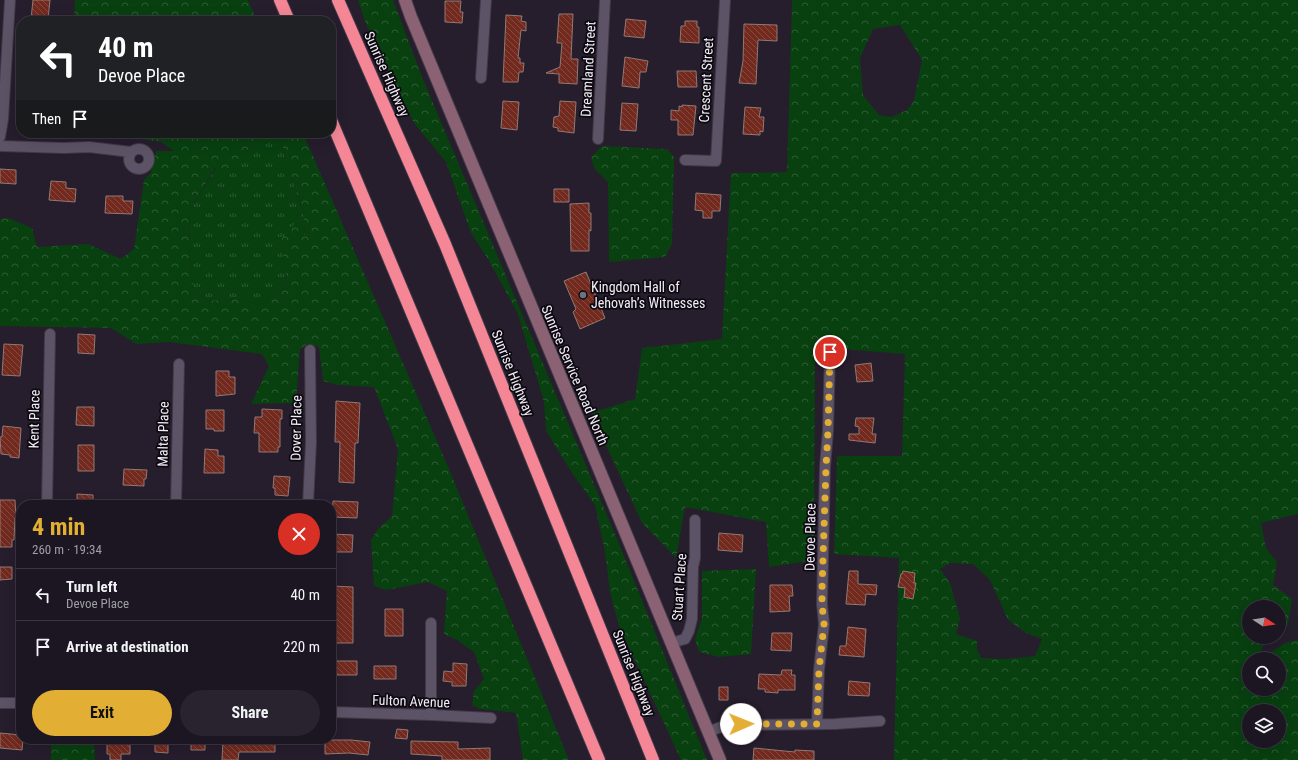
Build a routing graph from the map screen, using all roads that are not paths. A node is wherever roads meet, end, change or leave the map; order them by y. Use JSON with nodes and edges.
{"nodes":[{"id":1,"x":10,"y":0,"type":"edge"},
{"id":2,"x":280,"y":0,"type":"edge"},
{"id":3,"x":338,"y":0,"type":"edge"},
{"id":4,"x":405,"y":0,"type":"edge"},
{"id":5,"x":486,"y":0,"type":"edge"},
{"id":6,"x":605,"y":0,"type":"edge"},
{"id":7,"x":724,"y":0,"type":"edge"},
{"id":8,"x":287,"y":16,"type":"edge"},
{"id":9,"x":482,"y":78,"type":"dead end"},
{"id":10,"x":336,"y":132,"type":"edge"},
{"id":11,"x":0,"y":137,"type":"edge"},
{"id":12,"x":598,"y":139,"type":"dead end"},
{"id":13,"x":0,"y":146,"type":"edge"},
{"id":14,"x":131,"y":152,"type":"dead end"},
{"id":15,"x":685,"y":160,"type":"dead end"},
{"id":16,"x":50,"y":334,"type":"dead end"},
{"id":17,"x":310,"y":350,"type":"dead end"},
{"id":18,"x":830,"y":352,"type":"dead end"},
{"id":19,"x":179,"y":364,"type":"dead end"},
{"id":20,"x":47,"y":500,"type":"edge"},
{"id":21,"x":176,"y":500,"type":"edge"},
{"id":22,"x":308,"y":500,"type":"edge"},
{"id":23,"x":695,"y":520,"type":"dead end"},
{"id":24,"x":431,"y":622,"type":"dead end"},
{"id":25,"x":671,"y":643,"type":"junction"},
{"id":26,"x":0,"y":703,"type":"edge"},
{"id":27,"x":16,"y":703,"type":"edge"},
{"id":28,"x":336,"y":712,"type":"edge"},
{"id":29,"x":431,"y":714,"type":"junction"},
{"id":30,"x":491,"y":718,"type":"dead end"},
{"id":31,"x":880,"y":721,"type":"dead end"},
{"id":32,"x":817,"y":724,"type":"junction"},
{"id":33,"x":708,"y":732,"type":"junction"},
{"id":34,"x":599,"y":760,"type":"edge"},
{"id":35,"x":653,"y":760,"type":"edge"},
{"id":36,"x":720,"y":760,"type":"edge"}],
"edges":[{"from":1,"to":11,"type":"street"},
{"from":2,"to":8,"type":"highway"},
{"from":3,"to":35,"type":"highway","name":"Sunrise Highway"},
{"from":4,"to":25,"type":"street","name":"Sunrise Service Road North"},
{"from":5,"to":9,"type":"street"},
{"from":6,"to":12,"type":"street","name":"Dreamland Street"},
{"from":7,"to":15,"type":"street","name":"Crescent Street"},
{"from":10,"to":34,"type":"highway"},
{"from":13,"to":14,"type":"street"},
{"from":16,"to":20,"type":"street","name":"Kent Place"},
{"from":17,"to":22,"type":"street","name":"Dover Place"},
{"from":18,"to":32,"type":"street","name":"Devoe Place"},
{"from":19,"to":21,"type":"street","name":"Malta Place"},
{"from":23,"to":25,"type":"street","name":"Stuart Place"},
{"from":24,"to":29,"type":"street"},
{"from":25,"to":33,"type":"street","name":"Sunrise Service Road North"},
{"from":26,"to":27,"type":"street"},
{"from":28,"to":29,"type":"street","name":"Fulton Avenue"},
{"from":29,"to":30,"type":"street","name":"Fulton Avenue"},
{"from":31,"to":32,"type":"street"},
{"from":32,"to":33,"type":"street"},
{"from":33,"to":36,"type":"street","name":"Sunrise Service Road North"}]}
